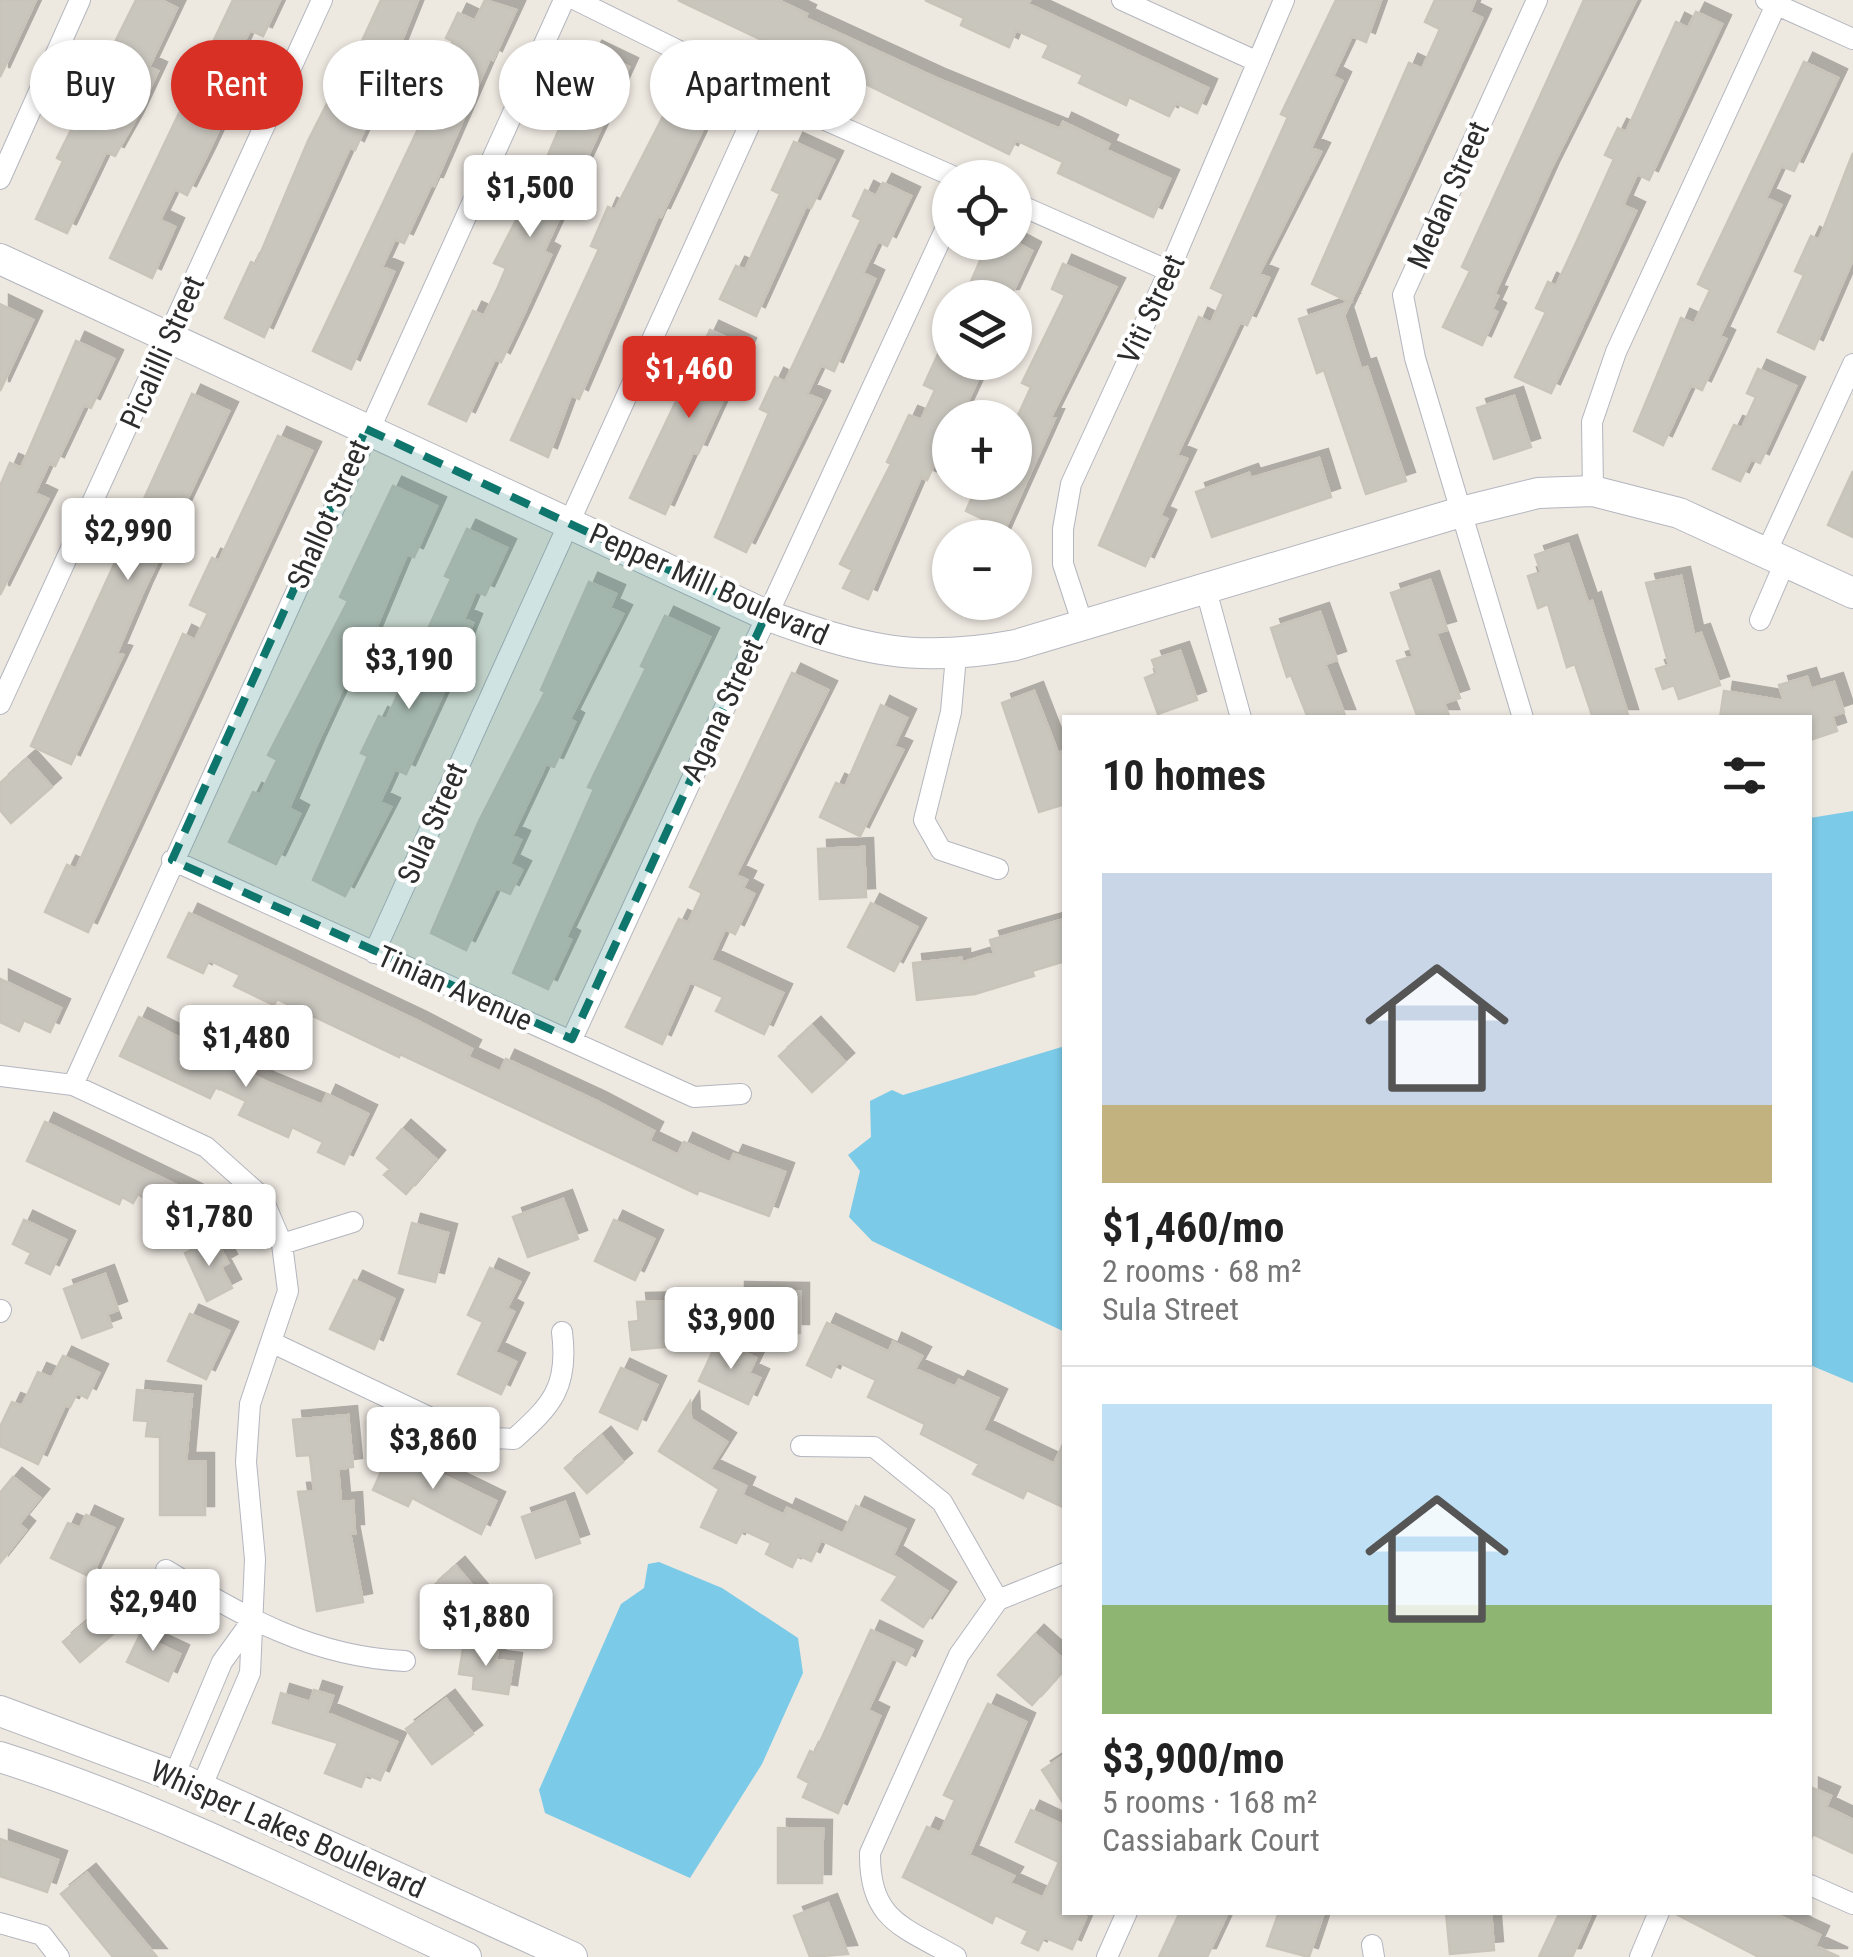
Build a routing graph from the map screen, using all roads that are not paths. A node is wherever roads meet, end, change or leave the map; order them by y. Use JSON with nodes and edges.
{"nodes":[{"id":1,"x":80,"y":0,"type":"edge"},
{"id":2,"x":322,"y":0,"type":"edge"},
{"id":3,"x":564,"y":0,"type":"edge"},
{"id":4,"x":576,"y":0,"type":"edge"},
{"id":5,"x":1122,"y":0,"type":"edge"},
{"id":6,"x":1284,"y":0,"type":"edge"},
{"id":7,"x":1537,"y":0,"type":"edge"},
{"id":8,"x":1771,"y":2,"type":"edge"},
{"id":9,"x":658,"y":40,"type":"edge"},
{"id":10,"x":1853,"y":40,"type":"edge"},
{"id":11,"x":1258,"y":62,"type":"junction"},
{"id":12,"x":747,"y":130,"type":"edge"},
{"id":13,"x":849,"y":130,"type":"edge"},
{"id":14,"x":932,"y":167,"type":"edge"},
{"id":15,"x":0,"y":179,"type":"edge"},
{"id":16,"x":1032,"y":211,"type":"edge"},
{"id":17,"x":932,"y":258,"type":"edge"},
{"id":18,"x":0,"y":259,"type":"edge"},
{"id":19,"x":1169,"y":271,"type":"junction"},
{"id":20,"x":169,"y":336,"type":"junction"},
{"id":21,"x":1853,"y":364,"type":"edge"},
{"id":22,"x":366,"y":429,"type":"junction"},
{"id":23,"x":1593,"y":490,"type":"junction"},
{"id":24,"x":1461,"y":512,"type":"junction"},
{"id":25,"x":568,"y":522,"type":"junction"},
{"id":26,"x":1776,"y":557,"type":"junction"},
{"id":27,"x":1206,"y":590,"type":"junction"},
{"id":28,"x":1853,"y":593,"type":"edge"},
{"id":29,"x":766,"y":615,"type":"junction"},
{"id":30,"x":1760,"y":620,"type":"dead end"},
{"id":31,"x":1083,"y":625,"type":"junction"},
{"id":32,"x":956,"y":656,"type":"junction"},
{"id":33,"x":0,"y":704,"type":"edge"},
{"id":34,"x":1240,"y":715,"type":"edge"},
{"id":35,"x":1522,"y":715,"type":"edge"},
{"id":36,"x":172,"y":860,"type":"junction"},
{"id":37,"x":998,"y":869,"type":"dead end"},
{"id":38,"x":374,"y":952,"type":"junction"},
{"id":39,"x":572,"y":1040,"type":"junction"},
{"id":40,"x":0,"y":1076,"type":"edge"},
{"id":41,"x":72,"y":1085,"type":"junction"},
{"id":42,"x":740,"y":1094,"type":"dead end"},
{"id":43,"x":353,"y":1222,"type":"dead end"},
{"id":44,"x":282,"y":1244,"type":"junction"},
{"id":45,"x":562,"y":1332,"type":"dead end"},
{"id":46,"x":273,"y":1344,"type":"junction"},
{"id":47,"x":801,"y":1446,"type":"dead end"},
{"id":48,"x":166,"y":1570,"type":"dead end"},
{"id":49,"x":1062,"y":1575,"type":"edge"},
{"id":50,"x":998,"y":1600,"type":"junction"},
{"id":51,"x":250,"y":1622,"type":"junction"},
{"id":52,"x":405,"y":1661,"type":"dead end"},
{"id":53,"x":0,"y":1711,"type":"edge"},
{"id":54,"x":0,"y":1757,"type":"edge"},
{"id":55,"x":188,"y":1782,"type":"junction"},
{"id":56,"x":1812,"y":1886,"type":"edge"},
{"id":57,"x":1853,"y":1904,"type":"edge"},
{"id":58,"x":1127,"y":1915,"type":"edge"},
{"id":59,"x":1658,"y":1915,"type":"edge"},
{"id":60,"x":0,"y":1923,"type":"edge"},
{"id":61,"x":58,"y":1957,"type":"edge"},
{"id":62,"x":466,"y":1957,"type":"edge"},
{"id":63,"x":572,"y":1957,"type":"edge"},
{"id":64,"x":956,"y":1957,"type":"edge"},
{"id":65,"x":1107,"y":1957,"type":"edge"},
{"id":66,"x":1640,"y":1957,"type":"edge"}],
"edges":[{"from":1,"to":15,"type":"street"},
{"from":2,"to":20,"type":"street","name":"Picalilli Street"},
{"from":3,"to":22,"type":"street","name":"Shallot Street"},
{"from":4,"to":9,"type":"street"},
{"from":5,"to":11,"type":"street"},
{"from":6,"to":11,"type":"street","name":"Viti Street"},
{"from":7,"to":24,"type":"street","name":"Medan Street"},
{"from":8,"to":10,"type":"street"},
{"from":8,"to":23,"type":"street"},
{"from":11,"to":19,"type":"street","name":"Viti Street"},
{"from":12,"to":25,"type":"street","name":"Sula Street"},
{"from":13,"to":14,"type":"street"},
{"from":16,"to":19,"type":"street"},
{"from":17,"to":29,"type":"street","name":"Agana Street"},
{"from":18,"to":20,"type":"street","name":"Pepper Mill Boulevard"},
{"from":19,"to":31,"type":"street","name":"Viti Street"},
{"from":20,"to":22,"type":"street","name":"Pepper Mill Boulevard"},
{"from":20,"to":33,"type":"street","name":"Picalilli Street"},
{"from":21,"to":26,"type":"street"},
{"from":22,"to":25,"type":"street","name":"Pepper Mill Boulevard"},
{"from":22,"to":36,"type":"street","name":"Shallot Street"},
{"from":23,"to":24,"type":"street","name":"Pepper Mill Boulevard"},
{"from":23,"to":26,"type":"street","name":"Pepper Mill Boulevard"},
{"from":24,"to":27,"type":"street","name":"Pepper Mill Boulevard"},
{"from":24,"to":35,"type":"street","name":"Medan Street"},
{"from":25,"to":29,"type":"street","name":"Pepper Mill Boulevard"},
{"from":25,"to":38,"type":"street","name":"Sula Street"},
{"from":26,"to":28,"type":"street","name":"Pepper Mill Boulevard"},
{"from":26,"to":30,"type":"street"},
{"from":27,"to":31,"type":"street","name":"Pepper Mill Boulevard"},
{"from":27,"to":34,"type":"street"},
{"from":29,"to":32,"type":"street","name":"Pepper Mill Boulevard"},
{"from":29,"to":39,"type":"street","name":"Agana Street"},
{"from":31,"to":32,"type":"street","name":"Pepper Mill Boulevard"},
{"from":32,"to":37,"type":"street"},
{"from":36,"to":38,"type":"street","name":"Tinian Avenue"},
{"from":36,"to":41,"type":"street","name":"Shallot Street"},
{"from":38,"to":39,"type":"street","name":"Tinian Avenue"},
{"from":39,"to":42,"type":"street","name":"Tinian Avenue"},
{"from":40,"to":41,"type":"street"},
{"from":41,"to":44,"type":"street"},
{"from":43,"to":44,"type":"street"},
{"from":44,"to":46,"type":"street"},
{"from":45,"to":46,"type":"street"},
{"from":46,"to":51,"type":"street"},
{"from":47,"to":50,"type":"street"},
{"from":48,"to":51,"type":"street"},
{"from":49,"to":50,"type":"street"},
{"from":50,"to":64,"type":"street"},
{"from":51,"to":52,"type":"street"},
{"from":51,"to":55,"type":"street"},
{"from":51,"to":55,"type":"street"},
{"from":53,"to":55,"type":"street","name":"Whisper Lakes Boulevard"},
{"from":54,"to":62,"type":"street","name":"Whisper Lakes Boulevard"},
{"from":55,"to":63,"type":"street","name":"Whisper Lakes Boulevard"},
{"from":56,"to":57,"type":"street"},
{"from":58,"to":65,"type":"street"},
{"from":59,"to":66,"type":"street"},
{"from":60,"to":61,"type":"street"}]}
